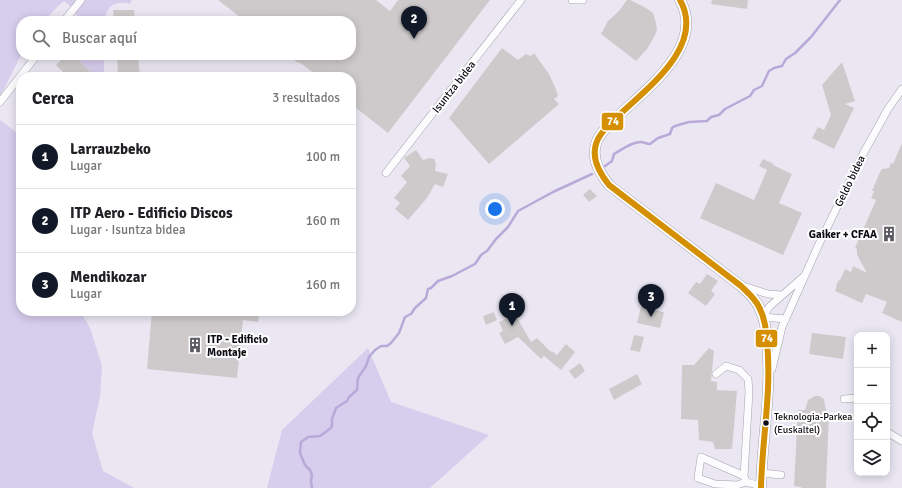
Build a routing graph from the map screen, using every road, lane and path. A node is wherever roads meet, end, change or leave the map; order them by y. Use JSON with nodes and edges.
{"nodes":[{"id":1,"x":81,"y":0,"type":"edge"},
{"id":2,"x":521,"y":0,"type":"edge"},
{"id":3,"x":572,"y":0,"type":"edge"},
{"id":4,"x":583,"y":0,"type":"edge"},
{"id":5,"x":680,"y":0,"type":"edge"},
{"id":6,"x":68,"y":16,"type":"edge"},
{"id":7,"x":33,"y":60,"type":"edge"},
{"id":8,"x":24,"y":72,"type":"edge"},
{"id":9,"x":16,"y":82,"type":"edge"},
{"id":10,"x":902,"y":89,"type":"edge"},
{"id":11,"x":0,"y":102,"type":"edge"},
{"id":12,"x":386,"y":174,"type":"dead end"},
{"id":13,"x":805,"y":276,"type":"junction"},
{"id":14,"x":741,"y":286,"type":"junction"},
{"id":15,"x":782,"y":295,"type":"junction"},
{"id":16,"x":763,"y":317,"type":"junction"},
{"id":17,"x":786,"y":319,"type":"junction"},
{"id":18,"x":716,"y":374,"type":"dead end"},
{"id":19,"x":769,"y":382,"type":"junction"},
{"id":20,"x":854,"y":398,"type":"edge"},
{"id":21,"x":844,"y":399,"type":"dead end"},
{"id":22,"x":890,"y":434,"type":"edge"},
{"id":23,"x":902,"y":441,"type":"edge"},
{"id":24,"x":762,"y":473,"type":"junction"},
{"id":25,"x":781,"y":475,"type":"dead end"},
{"id":26,"x":745,"y":479,"type":"junction"},
{"id":27,"x":761,"y":487,"type":"edge"}],
"edges":[{"from":1,"to":6,"type":"street"},
{"from":2,"to":12,"type":"street","name":"Isuntza bidea"},
{"from":3,"to":4,"type":"street"},
{"from":5,"to":14,"type":"street"},
{"from":7,"to":8,"type":"street"},
{"from":9,"to":11,"type":"street"},
{"from":10,"to":13,"type":"street","name":"Geldo bidea"},
{"from":13,"to":15,"type":"street"},
{"from":13,"to":17,"type":"street","name":"Geldo bidea"},
{"from":14,"to":15,"type":"street"},
{"from":14,"to":16,"type":"street"},
{"from":15,"to":16,"type":"street"},
{"from":16,"to":17,"type":"street"},
{"from":16,"to":19,"type":"street"},
{"from":17,"to":19,"type":"street","name":"Geldo bidea"},
{"from":18,"to":26,"type":"street"},
{"from":19,"to":24,"type":"street"},
{"from":20,"to":21,"type":"street"},
{"from":22,"to":23,"type":"street"},
{"from":24,"to":25,"type":"street"},
{"from":24,"to":27,"type":"street"},
{"from":26,"to":26,"type":"street"},
{"from":26,"to":27,"type":"street"}]}
